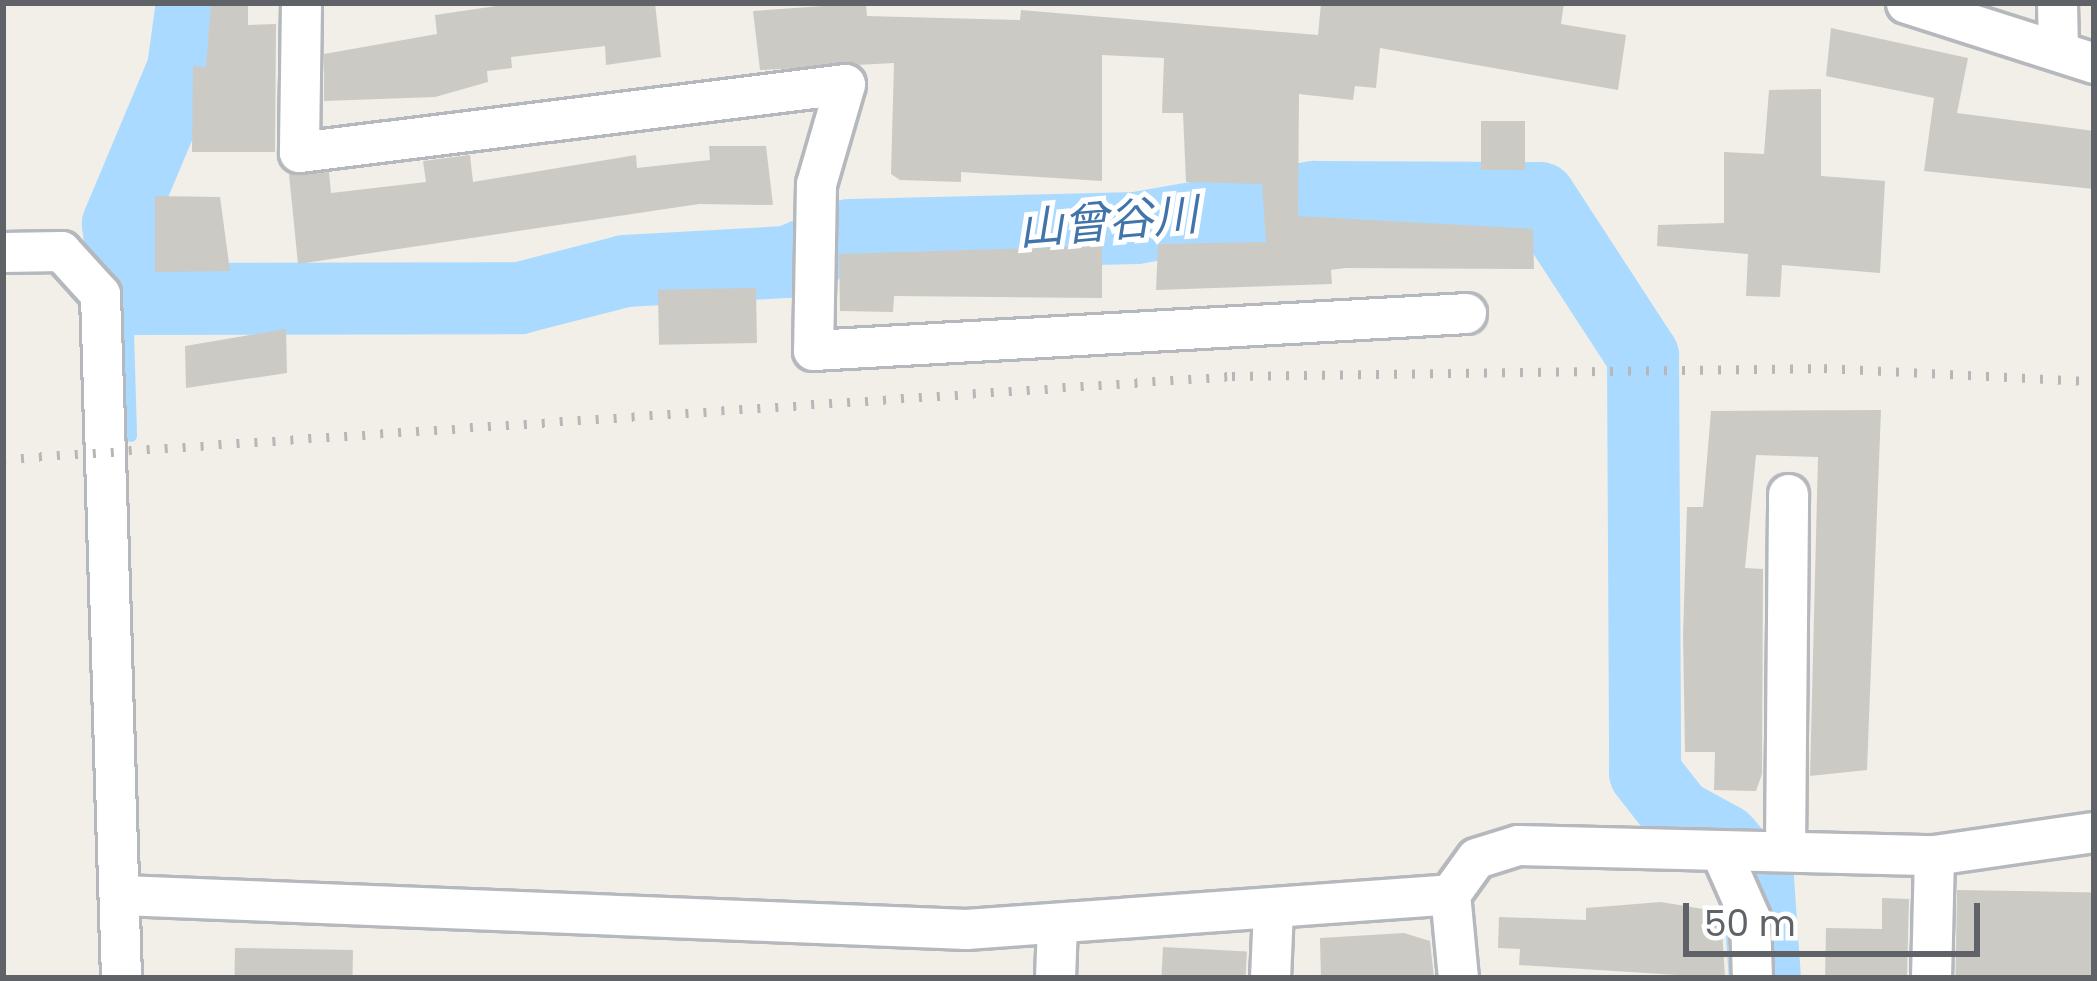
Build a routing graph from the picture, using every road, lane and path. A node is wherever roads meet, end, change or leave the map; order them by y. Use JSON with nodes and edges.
{"nodes":[{"id":1,"x":301,"y":3,"type":"edge"},
{"id":2,"x":1906,"y":3,"type":"edge"},
{"id":3,"x":2057,"y":3,"type":"edge"},
{"id":4,"x":2076,"y":57,"type":"edge"},
{"id":5,"x":3,"y":252,"type":"edge"},
{"id":6,"x":1466,"y":313,"type":"dead end"},
{"id":7,"x":1788,"y":494,"type":"dead end"},
{"id":8,"x":2094,"y":832,"type":"edge"},
{"id":9,"x":1752,"y":854,"type":"junction"},
{"id":10,"x":1934,"y":855,"type":"junction"},
{"id":11,"x":1450,"y":894,"type":"junction"},
{"id":12,"x":122,"y":895,"type":"junction"},
{"id":13,"x":1273,"y":908,"type":"junction"},
{"id":14,"x":1057,"y":924,"type":"junction"},
{"id":15,"x":121,"y":978,"type":"edge"},
{"id":16,"x":1055,"y":978,"type":"edge"},
{"id":17,"x":1270,"y":978,"type":"edge"},
{"id":18,"x":1458,"y":978,"type":"edge"},
{"id":19,"x":1752,"y":978,"type":"edge"},
{"id":20,"x":1931,"y":978,"type":"edge"}],
"edges":[{"from":1,"to":6,"type":"street"},
{"from":2,"to":4,"type":"street"},
{"from":3,"to":4,"type":"street"},
{"from":5,"to":12,"type":"street"},
{"from":7,"to":9,"type":"street"},
{"from":8,"to":10,"type":"street"},
{"from":9,"to":10,"type":"street"},
{"from":9,"to":11,"type":"street"},
{"from":9,"to":19,"type":"street"},
{"from":10,"to":20,"type":"street"},
{"from":11,"to":13,"type":"street"},
{"from":11,"to":18,"type":"street"},
{"from":12,"to":14,"type":"street"},
{"from":12,"to":15,"type":"street"},
{"from":13,"to":14,"type":"street"},
{"from":13,"to":17,"type":"street"},
{"from":14,"to":16,"type":"street"}]}
